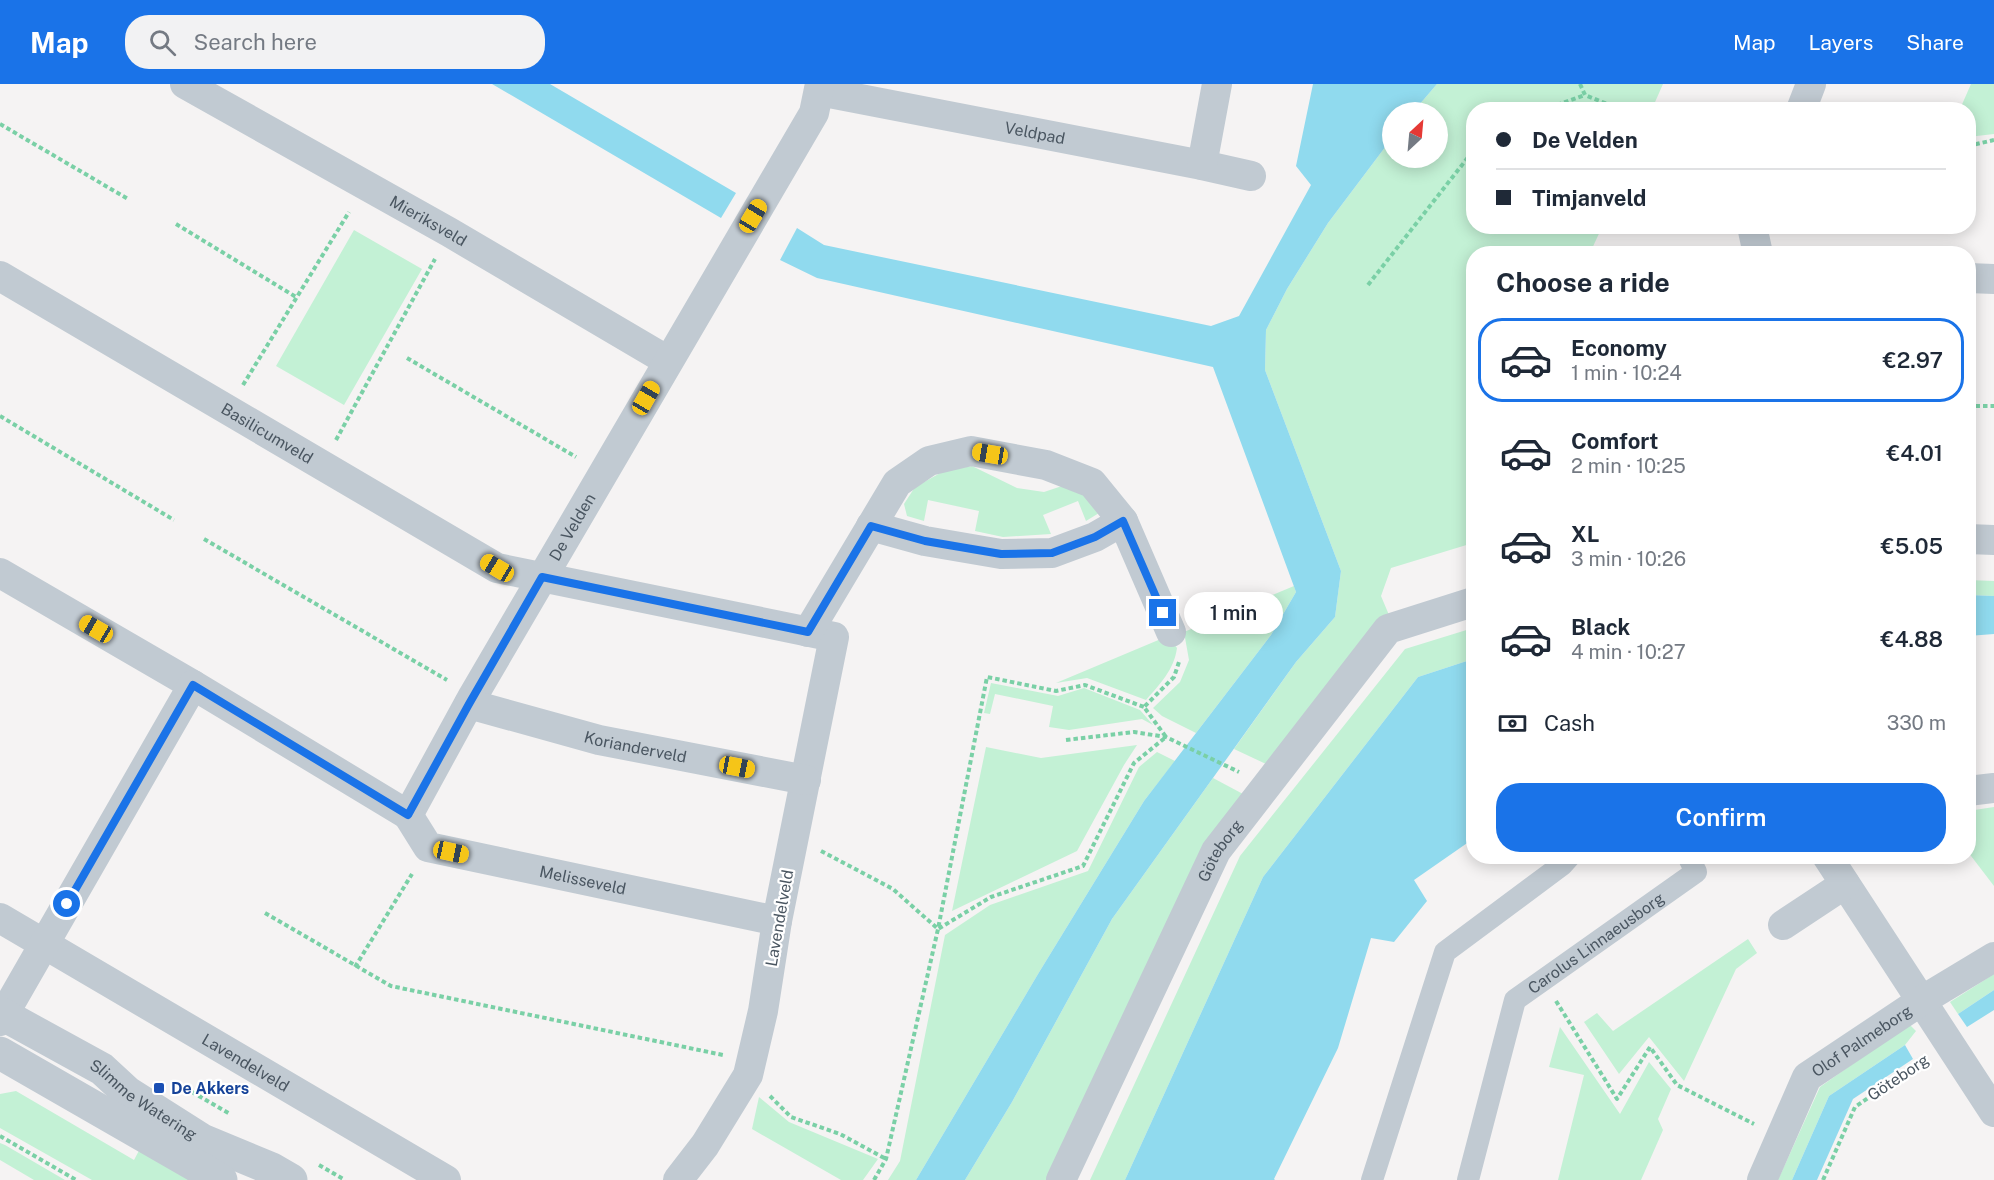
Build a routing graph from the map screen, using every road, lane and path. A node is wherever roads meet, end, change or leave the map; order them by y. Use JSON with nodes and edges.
{"nodes":[{"id":1,"x":185,"y":84,"type":"edge"},
{"id":2,"x":1217,"y":84,"type":"edge"},
{"id":3,"x":1580,"y":84,"type":"edge"},
{"id":4,"x":1811,"y":84,"type":"edge"},
{"id":5,"x":820,"y":87,"type":"edge"},
{"id":6,"x":1585,"y":95,"type":"junction"},
{"id":7,"x":1565,"y":102,"type":"edge"},
{"id":8,"x":1602,"y":102,"type":"edge"},
{"id":9,"x":1803,"y":102,"type":"edge"},
{"id":10,"x":0,"y":124,"type":"edge"},
{"id":11,"x":1994,"y":140,"type":"edge"},
{"id":12,"x":1976,"y":144,"type":"edge"},
{"id":13,"x":1466,"y":160,"type":"edge"},
{"id":14,"x":1202,"y":165,"type":"junction"},
{"id":15,"x":1251,"y":176,"type":"dead end"},
{"id":16,"x":365,"y":186,"type":"junction"},
{"id":17,"x":128,"y":199,"type":"dead end"},
{"id":18,"x":176,"y":224,"type":"dead end"},
{"id":19,"x":449,"y":232,"type":"junction"},
{"id":20,"x":0,"y":276,"type":"edge"},
{"id":21,"x":1976,"y":278,"type":"edge"},
{"id":22,"x":1994,"y":279,"type":"edge"},
{"id":23,"x":1368,"y":285,"type":"dead end"},
{"id":24,"x":296,"y":297,"type":"junction"},
{"id":25,"x":407,"y":358,"type":"dead end"},
{"id":26,"x":668,"y":361,"type":"junction"},
{"id":27,"x":1976,"y":406,"type":"edge"},
{"id":28,"x":1994,"y":406,"type":"edge"},
{"id":29,"x":228,"y":410,"type":"junction"},
{"id":30,"x":0,"y":416,"type":"edge"},
{"id":31,"x":323,"y":464,"type":"junction"},
{"id":32,"x":602,"y":473,"type":"junction"},
{"id":33,"x":174,"y":520,"type":"dead end"},
{"id":34,"x":1123,"y":521,"type":"junction"},
{"id":35,"x":871,"y":526,"type":"junction"},
{"id":36,"x":204,"y":539,"type":"dead end"},
{"id":37,"x":1976,"y":539,"type":"edge"},
{"id":38,"x":1994,"y":540,"type":"edge"},
{"id":39,"x":0,"y":573,"type":"edge"},
{"id":40,"x":542,"y":577,"type":"junction"},
{"id":41,"x":1466,"y":604,"type":"edge"},
{"id":42,"x":1171,"y":632,"type":"joint"},
{"id":43,"x":821,"y":634,"type":"junction"},
{"id":44,"x":193,"y":685,"type":"junction"},
{"id":45,"x":471,"y":700,"type":"junction"},
{"id":46,"x":1144,"y":707,"type":"junction"},
{"id":47,"x":1166,"y":737,"type":"junction"},
{"id":48,"x":1066,"y":740,"type":"dead end"},
{"id":49,"x":1237,"y":771,"type":"dead end"},
{"id":50,"x":806,"y":780,"type":"junction"},
{"id":51,"x":1994,"y":788,"type":"edge"},
{"id":52,"x":1976,"y":790,"type":"edge"},
{"id":53,"x":408,"y":815,"type":"junction"},
{"id":54,"x":794,"y":836,"type":"junction"},
{"id":55,"x":428,"y":848,"type":"junction"},
{"id":56,"x":1563,"y":864,"type":"edge"},
{"id":57,"x":1692,"y":864,"type":"edge"},
{"id":58,"x":1835,"y":865,"type":"edge"},
{"id":59,"x":265,"y":913,"type":"dead end"},
{"id":60,"x":0,"y":918,"type":"edge"},
{"id":61,"x":777,"y":921,"type":"junction"},
{"id":62,"x":1783,"y":925,"type":"dead end"},
{"id":63,"x":938,"y":929,"type":"junction"},
{"id":64,"x":44,"y":944,"type":"junction"},
{"id":65,"x":1994,"y":957,"type":"edge"},
{"id":66,"x":356,"y":967,"type":"junction"},
{"id":67,"x":1543,"y":981,"type":"junction"},
{"id":68,"x":1921,"y":1001,"type":"junction"},
{"id":69,"x":1,"y":1016,"type":"edge"},
{"id":70,"x":1949,"y":1043,"type":"junction"},
{"id":71,"x":0,"y":1053,"type":"edge"},
{"id":72,"x":749,"y":1068,"type":"junction"},
{"id":73,"x":1994,"y":1112,"type":"edge"},
{"id":74,"x":0,"y":1136,"type":"edge"},
{"id":75,"x":1781,"y":1137,"type":"junction"},
{"id":76,"x":886,"y":1159,"type":"junction"},
{"id":77,"x":76,"y":1180,"type":"edge"},
{"id":78,"x":221,"y":1180,"type":"edge"},
{"id":79,"x":291,"y":1180,"type":"edge"},
{"id":80,"x":447,"y":1180,"type":"edge"},
{"id":81,"x":678,"y":1180,"type":"edge"},
{"id":82,"x":874,"y":1180,"type":"edge"},
{"id":83,"x":1061,"y":1180,"type":"edge"},
{"id":84,"x":1372,"y":1180,"type":"edge"},
{"id":85,"x":1468,"y":1180,"type":"edge"},
{"id":86,"x":1762,"y":1180,"type":"edge"},
{"id":87,"x":1823,"y":1180,"type":"edge"}],
"edges":[{"from":1,"to":16,"type":"street","name":"Mieriksveld"},
{"from":2,"to":14,"type":"street"},
{"from":3,"to":6,"type":"path"},
{"from":4,"to":9,"type":"street"},
{"from":5,"to":14,"type":"street","name":"Veldpad"},
{"from":5,"to":26,"type":"street","name":"De Velden"},
{"from":6,"to":7,"type":"path"},
{"from":6,"to":8,"type":"path"},
{"from":10,"to":17,"type":"path"},
{"from":11,"to":12,"type":"path"},
{"from":13,"to":23,"type":"path"},
{"from":14,"to":15,"type":"street","name":"Veldpad"},
{"from":16,"to":19,"type":"street","name":"Mieriksveld"},
{"from":16,"to":24,"type":"path"},
{"from":18,"to":24,"type":"path"},
{"from":19,"to":26,"type":"street","name":"Mieriksveld"},
{"from":19,"to":31,"type":"path"},
{"from":20,"to":29,"type":"street","name":"Basilicumveld"},
{"from":21,"to":22,"type":"street"},
{"from":24,"to":29,"type":"path"},
{"from":25,"to":32,"type":"path"},
{"from":26,"to":32,"type":"street","name":"De Velden"},
{"from":27,"to":28,"type":"path"},
{"from":29,"to":31,"type":"street","name":"Basilicumveld"},
{"from":30,"to":33,"type":"path"},
{"from":31,"to":40,"type":"street","name":"Basilicumveld"},
{"from":32,"to":40,"type":"street","name":"De Velden"},
{"from":34,"to":35,"type":"street"},
{"from":34,"to":35,"type":"street","name":"Lavendelveld"},
{"from":34,"to":42,"type":"street","name":"Lavendelveld"},
{"from":35,"to":43,"type":"street","name":"Lavendelveld"},
{"from":36,"to":45,"type":"path"},
{"from":37,"to":38,"type":"street"},
{"from":39,"to":44,"type":"street"},
{"from":40,"to":43,"type":"street","name":"Basilicumveld"},
{"from":40,"to":45,"type":"street","name":"De Velden"},
{"from":41,"to":83,"type":"street","name":"Göteborg"},
{"from":42,"to":46,"type":"path"},
{"from":43,"to":50,"type":"street","name":"Lavendelveld"},
{"from":44,"to":53,"type":"street"},
{"from":44,"to":64,"type":"street"},
{"from":45,"to":50,"type":"street","name":"Korianderveld"},
{"from":45,"to":53,"type":"street","name":"De Velden"},
{"from":46,"to":47,"type":"path"},
{"from":46,"to":63,"type":"path"},
{"from":47,"to":48,"type":"path"},
{"from":47,"to":49,"type":"path"},
{"from":47,"to":63,"type":"path"},
{"from":50,"to":54,"type":"street","name":"Lavendelveld"},
{"from":51,"to":52,"type":"street"},
{"from":53,"to":55,"type":"street"},
{"from":54,"to":61,"type":"street","name":"Lavendelveld"},
{"from":54,"to":63,"type":"path"},
{"from":55,"to":61,"type":"street","name":"Melisseveld"},
{"from":55,"to":66,"type":"path"},
{"from":56,"to":84,"type":"street"},
{"from":57,"to":67,"type":"street","name":"Carolus Linnaeusborg"},
{"from":58,"to":62,"type":"street"},
{"from":58,"to":68,"type":"street"},
{"from":59,"to":66,"type":"path"},
{"from":60,"to":64,"type":"street","name":"Lavendelveld"},
{"from":61,"to":72,"type":"street","name":"Lavendelveld"},
{"from":63,"to":76,"type":"path"},
{"from":64,"to":69,"type":"street"},
{"from":64,"to":80,"type":"street","name":"Lavendelveld"},
{"from":65,"to":68,"type":"street","name":"Olof Palmeborg"},
{"from":66,"to":72,"type":"path"},
{"from":67,"to":75,"type":"path"},
{"from":67,"to":85,"type":"street","name":"Carolus Linnaeusborg"},
{"from":68,"to":70,"type":"street"},
{"from":68,"to":75,"type":"street","name":"Olof Palmeborg"},
{"from":69,"to":79,"type":"street","name":"Slimme Watering"},
{"from":70,"to":73,"type":"street"},
{"from":70,"to":87,"type":"path","name":"Göteborg"},
{"from":71,"to":78,"type":"street","name":"Slimme Watering"},
{"from":72,"to":76,"type":"path"},
{"from":72,"to":81,"type":"street","name":"Lavendelveld"},
{"from":74,"to":77,"type":"path"},
{"from":75,"to":86,"type":"street","name":"Olof Palmeborg"},
{"from":76,"to":82,"type":"path"}]}
